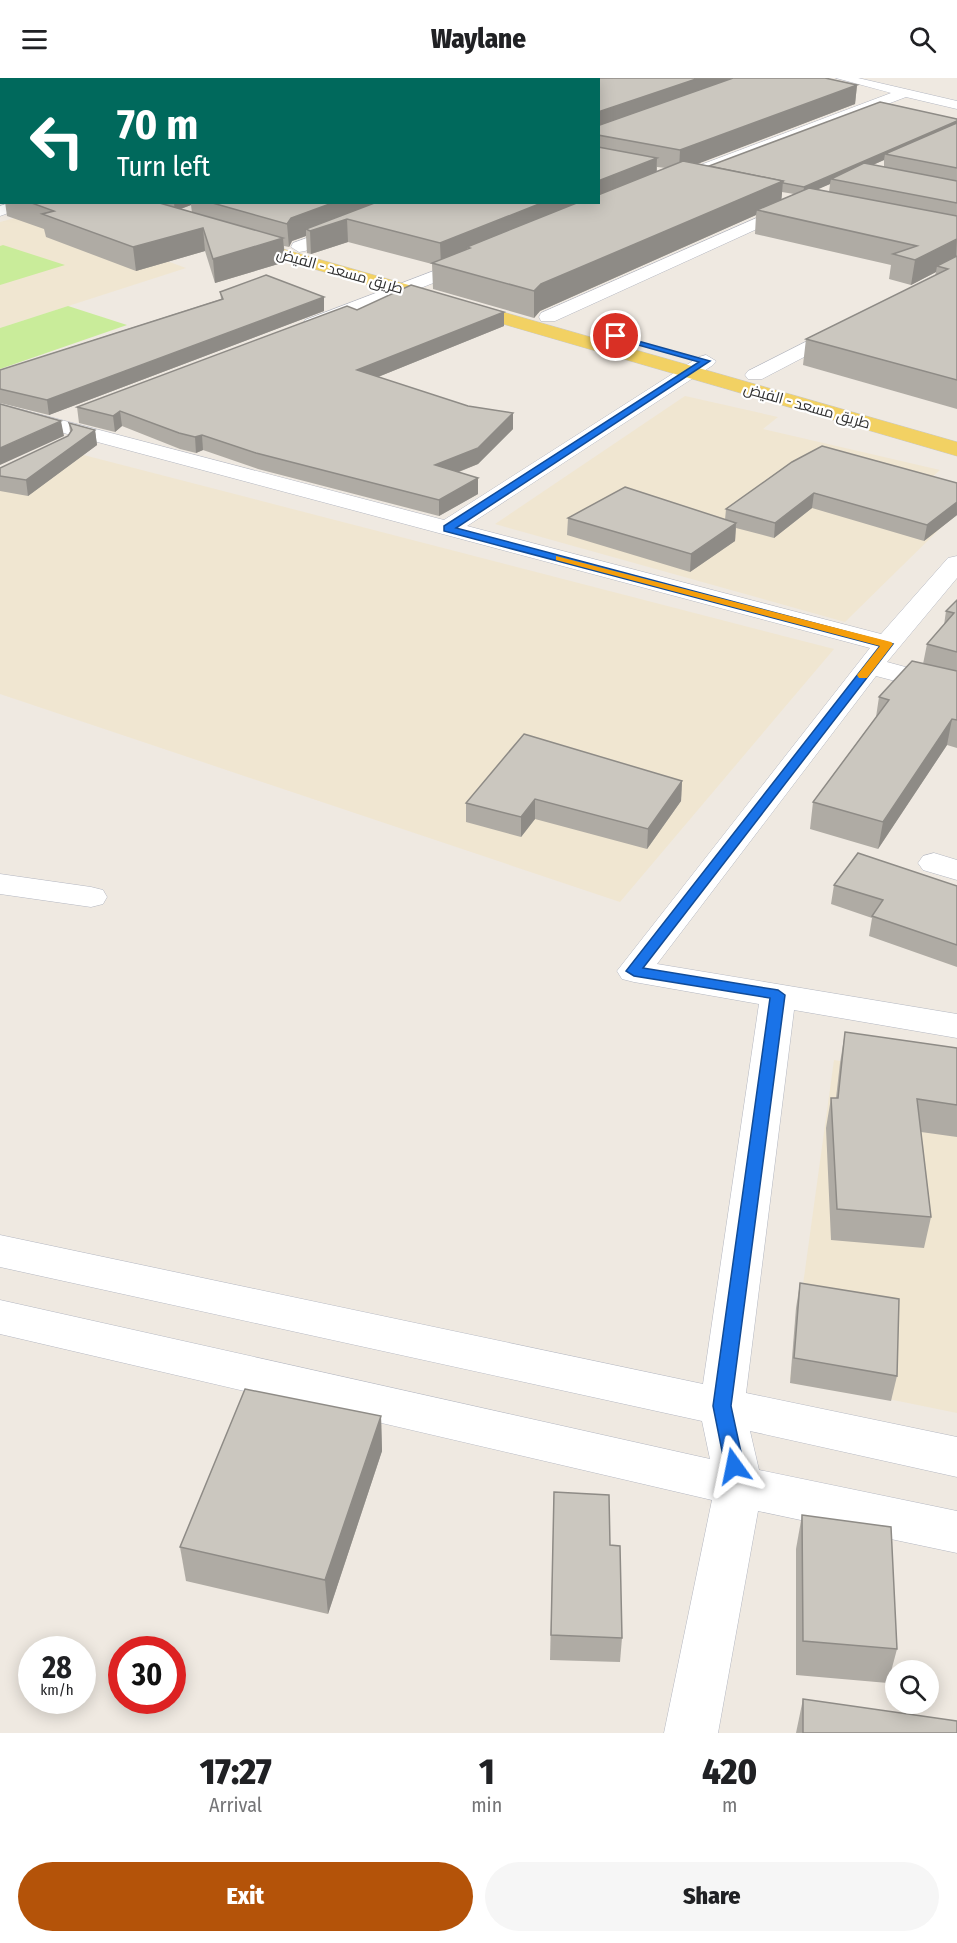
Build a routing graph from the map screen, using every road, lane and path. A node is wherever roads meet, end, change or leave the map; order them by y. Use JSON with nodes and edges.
{"nodes":[{"id":1,"x":842,"y":78,"type":"edge"},
{"id":2,"x":904,"y":93,"type":"junction"},
{"id":3,"x":957,"y":105,"type":"edge"},
{"id":4,"x":679,"y":178,"type":"junction"},
{"id":5,"x":657,"y":180,"type":"edge"},
{"id":6,"x":712,"y":185,"type":"edge"},
{"id":7,"x":779,"y":199,"type":"edge"},
{"id":8,"x":24,"y":204,"type":"edge"},
{"id":9,"x":417,"y":204,"type":"edge"},
{"id":10,"x":0,"y":211,"type":"edge"},
{"id":11,"x":299,"y":247,"type":"junction"},
{"id":12,"x":487,"y":256,"type":"edge"},
{"id":13,"x":423,"y":282,"type":"junction"},
{"id":14,"x":404,"y":289,"type":"junction"},
{"id":15,"x":548,"y":317,"type":"junction"},
{"id":16,"x":856,"y":322,"type":"edge"},
{"id":17,"x":293,"y":331,"type":"edge"},
{"id":18,"x":698,"y":367,"type":"junction"},
{"id":19,"x":755,"y":375,"type":"junction"},
{"id":20,"x":0,"y":410,"type":"edge"},
{"id":21,"x":82,"y":411,"type":"edge"},
{"id":22,"x":957,"y":432,"type":"edge"},
{"id":23,"x":54,"y":439,"type":"junction"},
{"id":24,"x":957,"y":449,"type":"edge"},
{"id":25,"x":448,"y":528,"type":"junction"},
{"id":26,"x":952,"y":575,"type":"edge"},
{"id":27,"x":879,"y":655,"type":"junction"},
{"id":28,"x":957,"y":688,"type":"edge"},
{"id":29,"x":0,"y":884,"type":"edge"},
{"id":30,"x":91,"y":897,"type":"dead end"},
{"id":31,"x":778,"y":995,"type":"junction"},
{"id":32,"x":957,"y":1026,"type":"edge"},
{"id":33,"x":0,"y":1251,"type":"edge"},
{"id":34,"x":0,"y":1317,"type":"edge"},
{"id":35,"x":722,"y":1406,"type":"junction"},
{"id":36,"x":957,"y":1456,"type":"edge"},
{"id":37,"x":739,"y":1486,"type":"junction"},
{"id":38,"x":957,"y":1532,"type":"edge"},
{"id":39,"x":691,"y":1733,"type":"edge"}],
"edges":[{"from":1,"to":2,"type":"street"},
{"from":2,"to":3,"type":"street"},
{"from":2,"to":4,"type":"street"},
{"from":4,"to":5,"type":"street"},
{"from":4,"to":6,"type":"street"},
{"from":7,"to":15,"type":"street"},
{"from":8,"to":10,"type":"street"},
{"from":9,"to":11,"type":"street"},
{"from":11,"to":13,"type":"main road","name":"طريق مسعد - الفيض"},
{"from":11,"to":14,"type":"main road","name":"طريق مسعد - الفيض"},
{"from":12,"to":13,"type":"street"},
{"from":13,"to":14,"type":"street"},
{"from":13,"to":15,"type":"main road","name":"طريق مسعد - الفيض"},
{"from":14,"to":17,"type":"street"},
{"from":14,"to":18,"type":"main road","name":"طريق مسعد - الفيض"},
{"from":15,"to":18,"type":"main road","name":"طريق مسعد - الفيض"},
{"from":16,"to":19,"type":"street"},
{"from":18,"to":19,"type":"main road","name":"طريق مسعد - الفيض"},
{"from":18,"to":24,"type":"main road","name":"طريق مسعد - الفيض"},
{"from":18,"to":25,"type":"street"},
{"from":19,"to":22,"type":"main road","name":"طريق مسعد - الفيض"},
{"from":20,"to":23,"type":"street"},
{"from":21,"to":23,"type":"street"},
{"from":23,"to":25,"type":"street"},
{"from":25,"to":27,"type":"street"},
{"from":26,"to":27,"type":"street"},
{"from":27,"to":28,"type":"street"},
{"from":27,"to":31,"type":"street"},
{"from":29,"to":30,"type":"street"},
{"from":31,"to":32,"type":"street"},
{"from":31,"to":35,"type":"street"},
{"from":33,"to":35,"type":"street"},
{"from":34,"to":37,"type":"street"},
{"from":35,"to":36,"type":"street"},
{"from":35,"to":37,"type":"street"},
{"from":37,"to":38,"type":"street"},
{"from":37,"to":39,"type":"street"}]}
